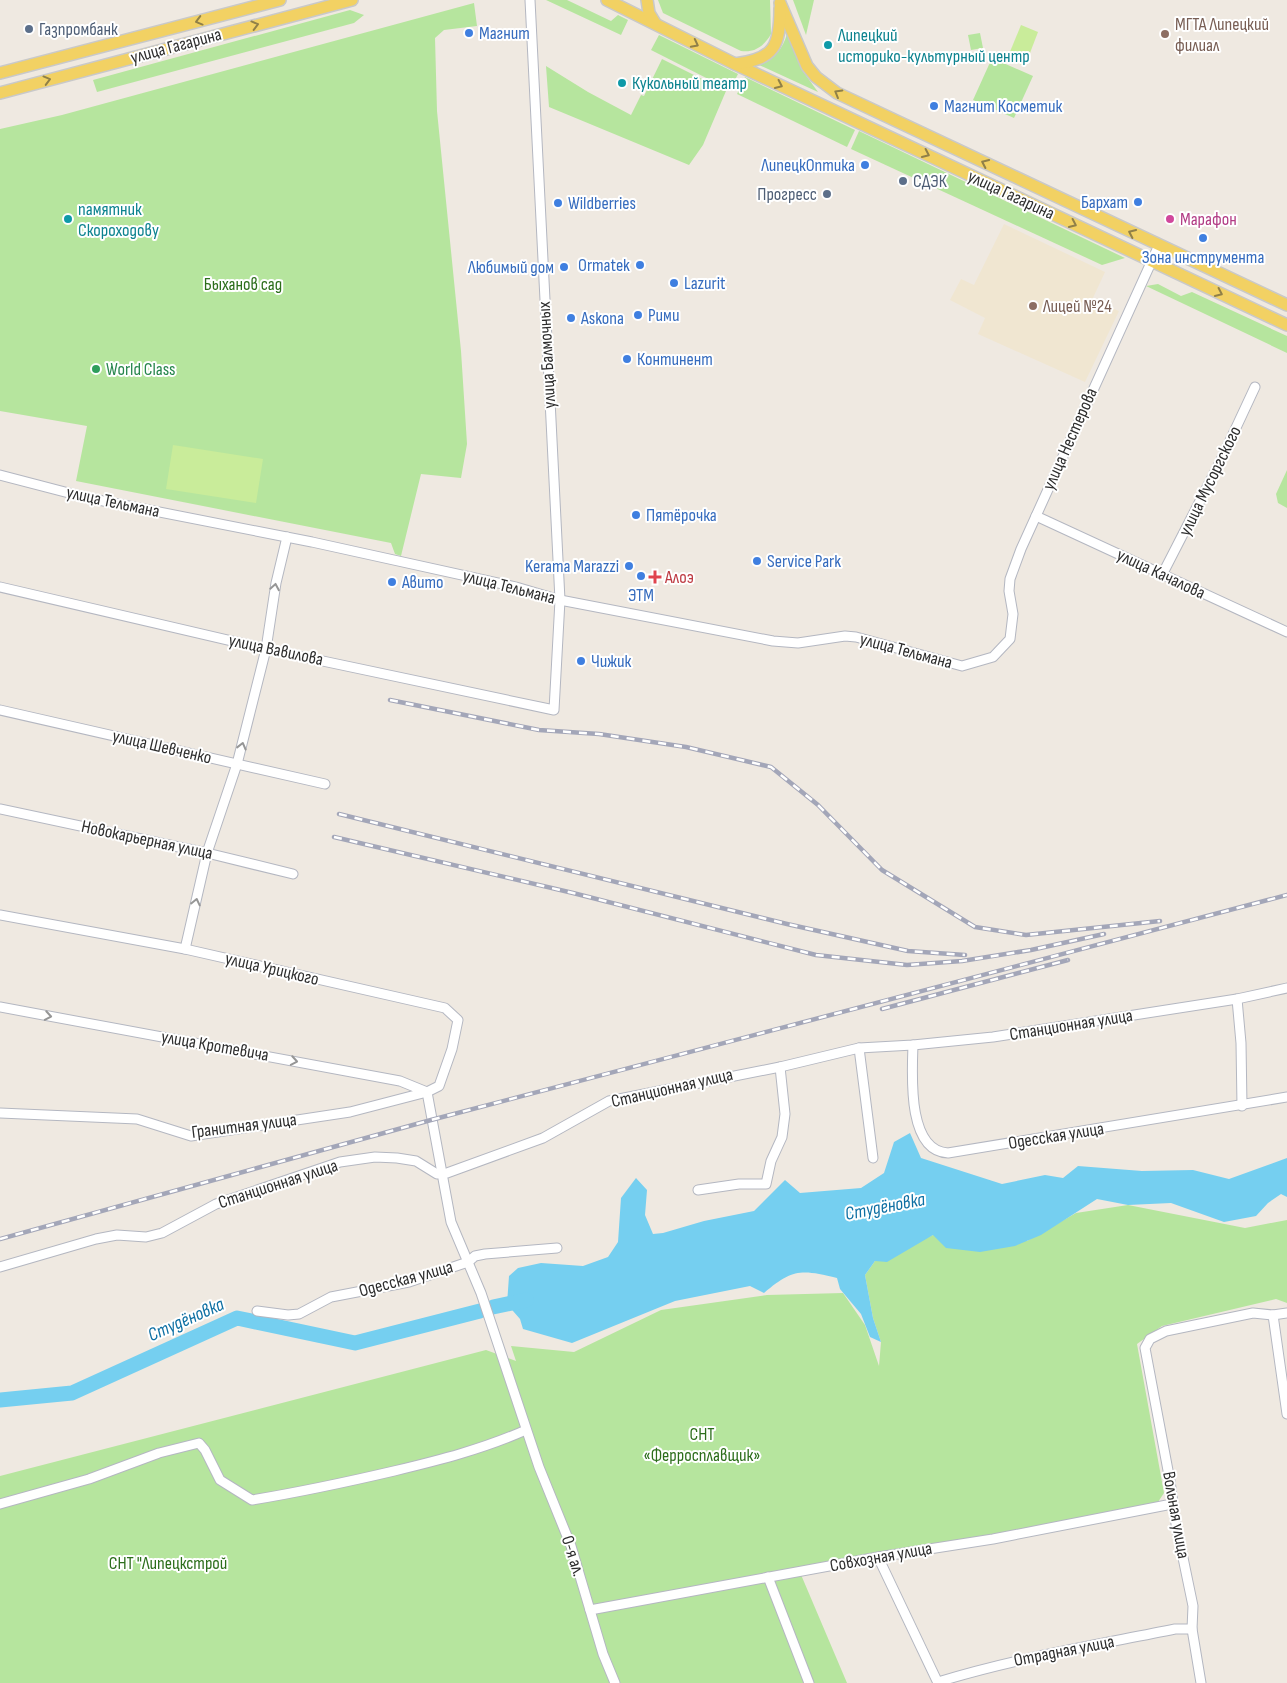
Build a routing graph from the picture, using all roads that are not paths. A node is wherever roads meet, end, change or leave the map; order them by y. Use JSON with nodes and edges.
{"nodes":[{"id":1,"x":280,"y":0,"type":"edge"},
{"id":2,"x":352,"y":0,"type":"edge"},
{"id":3,"x":530,"y":0,"type":"edge"},
{"id":4,"x":607,"y":0,"type":"edge"},
{"id":5,"x":646,"y":0,"type":"edge"},
{"id":6,"x":780,"y":1,"type":"edge"},
{"id":7,"x":655,"y":23,"type":"junction"},
{"id":8,"x":138,"y":37,"type":"junction"},
{"id":9,"x":142,"y":55,"type":"junction"},
{"id":10,"x":734,"y":64,"type":"junction"},
{"id":11,"x":0,"y":73,"type":"edge"},
{"id":12,"x":0,"y":93,"type":"edge"},
{"id":13,"x":1159,"y":245,"type":"junction"},
{"id":14,"x":1151,"y":261,"type":"junction"},
{"id":15,"x":1287,"y":305,"type":"edge"},
{"id":16,"x":1287,"y":325,"type":"edge"},
{"id":17,"x":1255,"y":387,"type":"dead end"},
{"id":18,"x":0,"y":475,"type":"edge"},
{"id":19,"x":1036,"y":516,"type":"junction"},
{"id":20,"x":286,"y":536,"type":"junction"},
{"id":21,"x":1162,"y":575,"type":"junction"},
{"id":22,"x":0,"y":587,"type":"edge"},
{"id":23,"x":560,"y":600,"type":"junction"},
{"id":24,"x":1287,"y":632,"type":"edge"},
{"id":25,"x":1010,"y":639,"type":"joint"},
{"id":26,"x":266,"y":649,"type":"junction"},
{"id":27,"x":0,"y":710,"type":"edge"},
{"id":28,"x":554,"y":710,"type":"joint"},
{"id":29,"x":237,"y":764,"type":"junction"},
{"id":30,"x":325,"y":784,"type":"dead end"},
{"id":31,"x":0,"y":809,"type":"edge"},
{"id":32,"x":207,"y":853,"type":"junction"},
{"id":33,"x":293,"y":874,"type":"dead end"},
{"id":34,"x":0,"y":915,"type":"edge"},
{"id":35,"x":185,"y":949,"type":"junction"},
{"id":36,"x":1287,"y":988,"type":"edge"},
{"id":37,"x":1236,"y":998,"type":"junction"},
{"id":38,"x":0,"y":1008,"type":"edge"},
{"id":39,"x":914,"y":1046,"type":"junction"},
{"id":40,"x":859,"y":1048,"type":"junction"},
{"id":41,"x":780,"y":1067,"type":"junction"},
{"id":42,"x":427,"y":1092,"type":"junction"},
{"id":43,"x":1287,"y":1098,"type":"edge"},
{"id":44,"x":1242,"y":1106,"type":"junction"},
{"id":45,"x":0,"y":1113,"type":"edge"},
{"id":46,"x":873,"y":1158,"type":"dead end"},
{"id":47,"x":442,"y":1175,"type":"junction"},
{"id":48,"x":698,"y":1190,"type":"dead end"},
{"id":49,"x":557,"y":1248,"type":"dead end"},
{"id":50,"x":468,"y":1262,"type":"junction"},
{"id":51,"x":0,"y":1267,"type":"edge"},
{"id":52,"x":257,"y":1311,"type":"dead end"},
{"id":53,"x":1287,"y":1313,"type":"edge"},
{"id":54,"x":1273,"y":1315,"type":"junction"},
{"id":55,"x":1287,"y":1414,"type":"edge"},
{"id":56,"x":526,"y":1430,"type":"junction"},
{"id":57,"x":0,"y":1504,"type":"edge"},
{"id":58,"x":1172,"y":1504,"type":"junction"},
{"id":59,"x":878,"y":1556,"type":"junction"},
{"id":60,"x":768,"y":1577,"type":"junction"},
{"id":61,"x":590,"y":1610,"type":"junction"},
{"id":62,"x":1192,"y":1629,"type":"junction"},
{"id":63,"x":615,"y":1683,"type":"edge"},
{"id":64,"x":809,"y":1683,"type":"edge"},
{"id":65,"x":938,"y":1683,"type":"edge"},
{"id":66,"x":1201,"y":1683,"type":"edge"}],
"edges":[{"from":1,"to":8,"type":"main road","name":"улица Гагарина","one_way":true},
{"from":9,"to":2,"type":"main road","name":"улица Гагарина","one_way":true},
{"from":3,"to":23,"type":"street","name":"улица Балмочных"},
{"from":4,"to":7,"type":"main road"},
{"from":5,"to":7,"type":"main road"},
{"from":6,"to":10,"type":"main road"},
{"from":13,"to":6,"type":"main road","name":"улица Гагарина","one_way":true},
{"from":7,"to":10,"type":"main road","name":"улица Гагарина","one_way":true},
{"from":8,"to":9,"type":"main road"},
{"from":8,"to":11,"type":"main road","name":"улица Гагарина"},
{"from":12,"to":9,"type":"main road","name":"улица Гагарина","one_way":true},
{"from":10,"to":14,"type":"main road","name":"улица Гагарина","one_way":true},
{"from":13,"to":14,"type":"street","name":"улица Нестерова"},
{"from":13,"to":15,"type":"main road","name":"улица Гагарина"},
{"from":14,"to":16,"type":"main road","name":"улица Гагарина","one_way":true},
{"from":14,"to":19,"type":"street","name":"улица Нестерова"},
{"from":17,"to":21,"type":"street","name":"улица Мусоргского"},
{"from":18,"to":20,"type":"street","name":"улица Тельмана"},
{"from":19,"to":21,"type":"street","name":"улица Качалова"},
{"from":19,"to":25,"type":"street","name":"улица Нестерова"},
{"from":20,"to":23,"type":"street","name":"улица Тельмана"},
{"from":26,"to":20,"type":"street","one_way":true},
{"from":21,"to":24,"type":"street","name":"улица Качалова"},
{"from":22,"to":26,"type":"street","name":"улица Вавилова"},
{"from":23,"to":25,"type":"street","name":"улица Тельмана"},
{"from":23,"to":28,"type":"street","name":"улица Балмочных"},
{"from":26,"to":28,"type":"street","name":"улица Вавилова"},
{"from":29,"to":26,"type":"street","one_way":true},
{"from":27,"to":29,"type":"street","name":"улица Шевченко"},
{"from":29,"to":30,"type":"street","name":"улица Шевченко"},
{"from":29,"to":32,"type":"street"},
{"from":31,"to":32,"type":"street","name":"Новокарьерная улица"},
{"from":32,"to":33,"type":"street","name":"Новокарьерная улица"},
{"from":35,"to":32,"type":"street","one_way":true},
{"from":34,"to":35,"type":"street","name":"улица Урицкого"},
{"from":35,"to":42,"type":"street","name":"улица Урицкого"},
{"from":36,"to":37,"type":"street","name":"Станционная улица"},
{"from":37,"to":39,"type":"street","name":"Станционная улица"},
{"from":37,"to":44,"type":"street"},
{"from":38,"to":42,"type":"street","name":"улица Кротевича","one_way":true},
{"from":39,"to":40,"type":"street","name":"Станционная улица"},
{"from":39,"to":44,"type":"street","name":"Одесская улица"},
{"from":40,"to":41,"type":"street","name":"Станционная улица"},
{"from":40,"to":46,"type":"street"},
{"from":41,"to":47,"type":"street","name":"Станционная улица"},
{"from":41,"to":48,"type":"street"},
{"from":42,"to":45,"type":"street","name":"Гранитная улица"},
{"from":42,"to":47,"type":"street","name":"0-я ал."},
{"from":43,"to":44,"type":"street","name":"Одесская улица"},
{"from":47,"to":50,"type":"street","name":"0-я ал."},
{"from":47,"to":51,"type":"street","name":"Станционная улица"},
{"from":49,"to":50,"type":"street","name":"Одесская улица"},
{"from":50,"to":52,"type":"street","name":"Одесская улица"},
{"from":50,"to":56,"type":"street","name":"0-я ал."},
{"from":53,"to":54,"type":"street"},
{"from":54,"to":55,"type":"street"},
{"from":54,"to":58,"type":"street","name":"Вольная улица"},
{"from":56,"to":57,"type":"street"},
{"from":56,"to":61,"type":"street","name":"0-я ал."},
{"from":58,"to":59,"type":"street","name":"Совхозная улица"},
{"from":58,"to":62,"type":"street","name":"Вольная улица"},
{"from":59,"to":60,"type":"street","name":"Совхозная улица"},
{"from":59,"to":65,"type":"street"},
{"from":60,"to":61,"type":"street","name":"Совхозная улица"},
{"from":60,"to":64,"type":"street"},
{"from":61,"to":63,"type":"street","name":"0-я ал."},
{"from":62,"to":65,"type":"street","name":"Отрадная улица"},
{"from":62,"to":66,"type":"street","name":"Вольная улица"}]}
